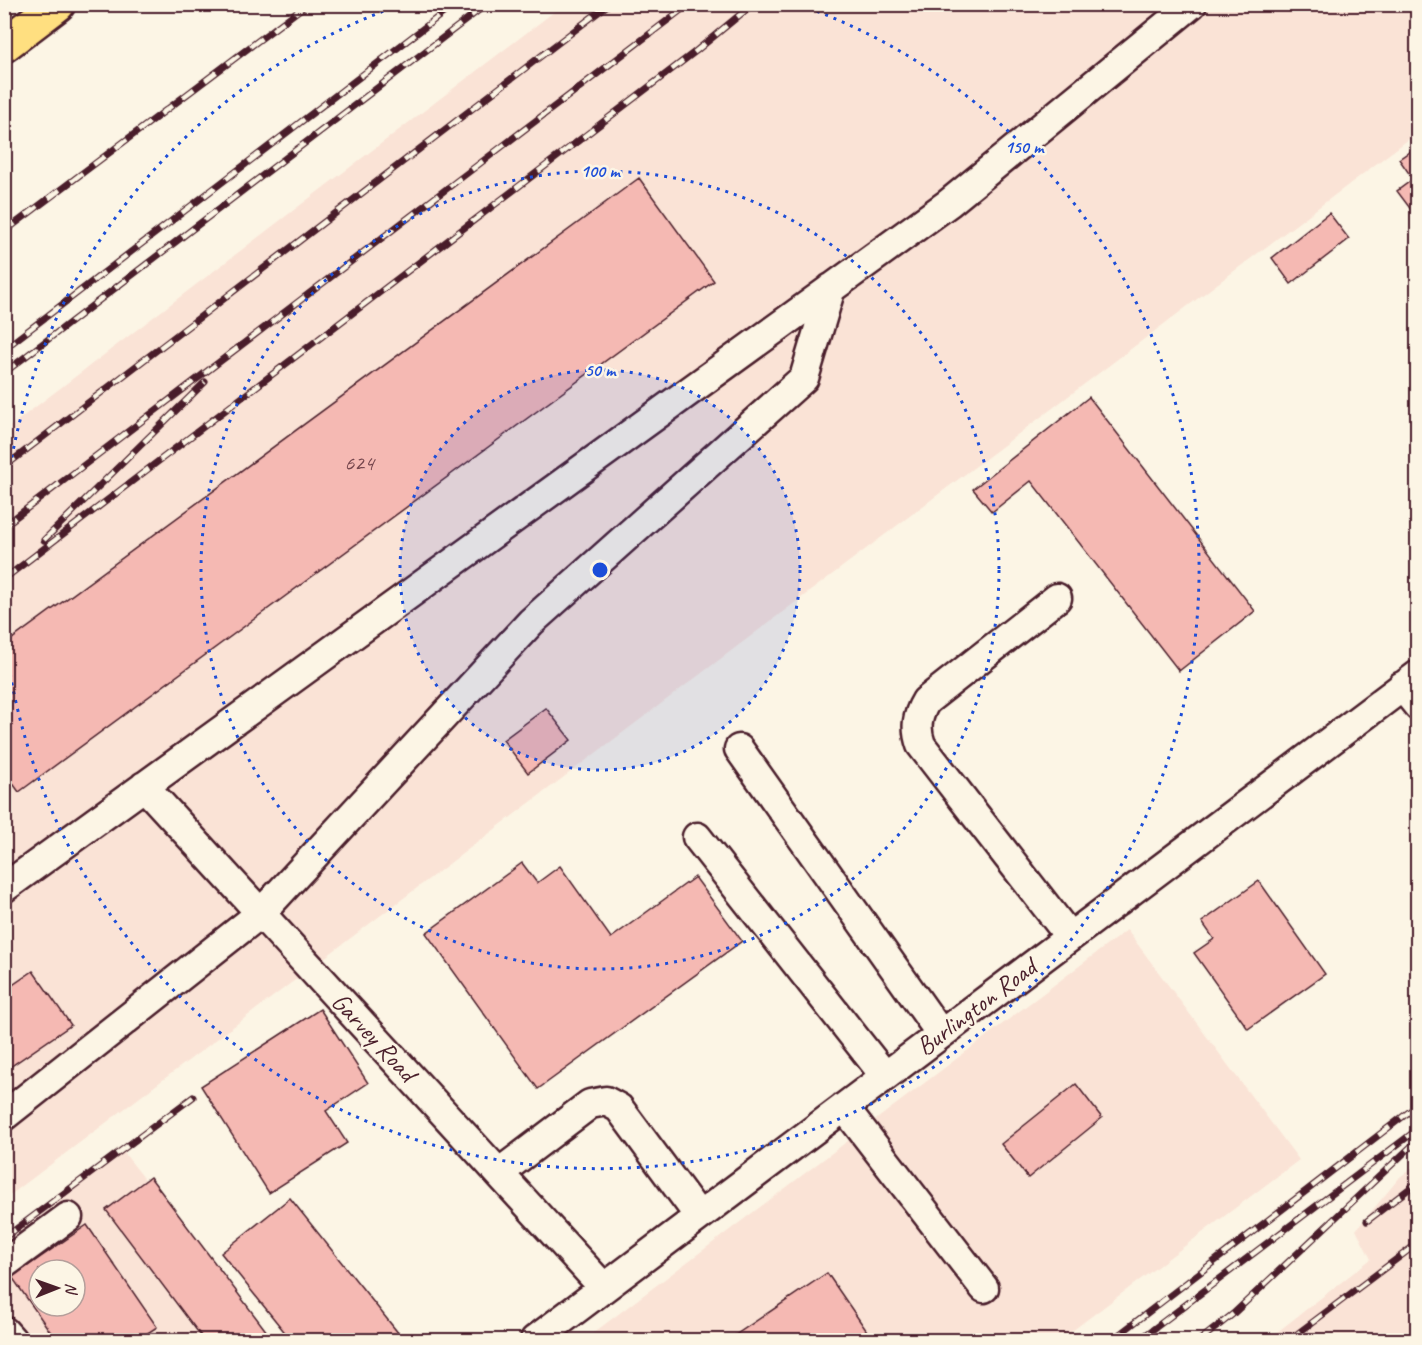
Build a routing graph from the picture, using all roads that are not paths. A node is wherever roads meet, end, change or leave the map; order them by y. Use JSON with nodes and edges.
{"nodes":[{"id":1,"x":58,"y":4,"type":"edge"},
{"id":2,"x":1192,"y":4,"type":"edge"},
{"id":3,"x":4,"y":45,"type":"edge"},
{"id":4,"x":831,"y":288,"type":"junction"},
{"id":5,"x":1057,"y":598,"type":"dead end"},
{"id":6,"x":1412,"y":689,"type":"edge"},
{"id":7,"x":739,"y":749,"type":"dead end"},
{"id":8,"x":144,"y":786,"type":"junction"},
{"id":9,"x":697,"y":837,"type":"dead end"},
{"id":10,"x":4,"y":888,"type":"edge"},
{"id":11,"x":261,"y":913,"type":"junction"},
{"id":12,"x":1070,"y":937,"type":"junction"},
{"id":13,"x":940,"y":1034,"type":"junction"},
{"id":14,"x":885,"y":1076,"type":"junction"},
{"id":15,"x":844,"y":1107,"type":"junction"},
{"id":16,"x":4,"y":1116,"type":"edge"},
{"id":17,"x":500,"y":1173,"type":"junction"},
{"id":18,"x":68,"y":1216,"type":"dead end"},
{"id":19,"x":699,"y":1216,"type":"junction"},
{"id":20,"x":4,"y":1264,"type":"edge"},
{"id":21,"x":604,"y":1288,"type":"junction"},
{"id":22,"x":984,"y":1288,"type":"dead end"},
{"id":23,"x":4,"y":1331,"type":"edge"},
{"id":24,"x":12,"y":1341,"type":"edge"},
{"id":25,"x":535,"y":1341,"type":"edge"}],
"edges":[{"from":1,"to":3,"type":"main road"},
{"from":2,"to":4,"type":"street"},
{"from":4,"to":8,"type":"street"},
{"from":4,"to":11,"type":"street"},
{"from":5,"to":12,"type":"street"},
{"from":6,"to":12,"type":"street","name":"Burlington Road"},
{"from":7,"to":13,"type":"street"},
{"from":8,"to":10,"type":"street"},
{"from":8,"to":11,"type":"street","name":"Garvey Road"},
{"from":9,"to":14,"type":"street"},
{"from":11,"to":16,"type":"street"},
{"from":11,"to":17,"type":"street","name":"Garvey Road"},
{"from":12,"to":13,"type":"street","name":"Burlington Road"},
{"from":13,"to":14,"type":"street","name":"Burlington Road"},
{"from":14,"to":15,"type":"street","name":"Burlington Road"},
{"from":15,"to":19,"type":"street","name":"Burlington Road"},
{"from":15,"to":22,"type":"street"},
{"from":17,"to":19,"type":"street"},
{"from":17,"to":21,"type":"street","name":"Garvey Road"},
{"from":18,"to":20,"type":"street"},
{"from":19,"to":21,"type":"street","name":"Burlington Road"},
{"from":21,"to":25,"type":"street","name":"Burlington Road"},
{"from":23,"to":24,"type":"street"}]}
